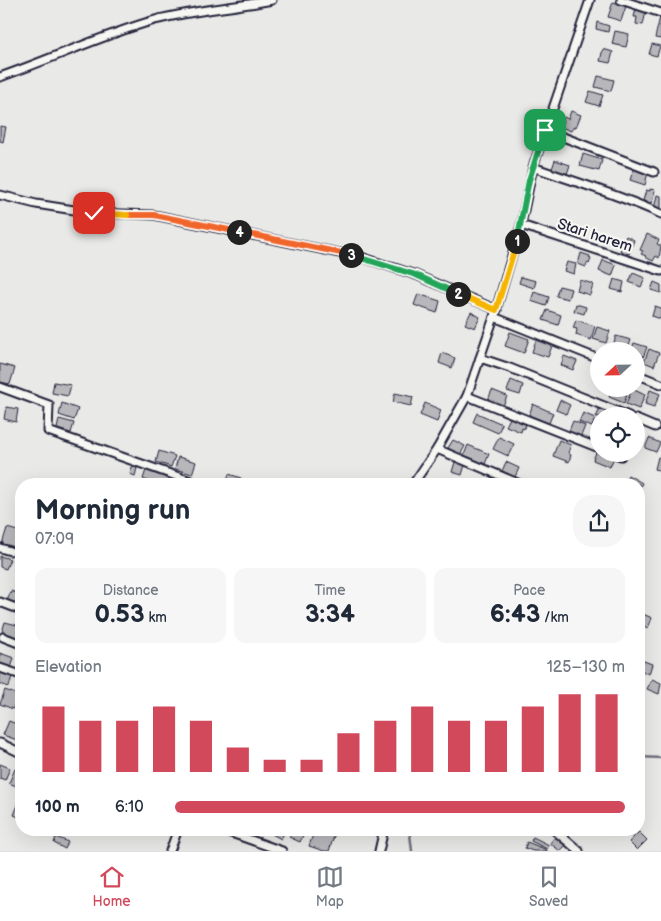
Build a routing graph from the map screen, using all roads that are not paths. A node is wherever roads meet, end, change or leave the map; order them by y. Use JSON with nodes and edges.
{"nodes":[{"id":1,"x":272,"y":0,"type":"edge"},
{"id":2,"x":590,"y":0,"type":"edge"},
{"id":3,"x":621,"y":0,"type":"edge"},
{"id":4,"x":661,"y":13,"type":"edge"},
{"id":5,"x":0,"y":76,"type":"edge"},
{"id":6,"x":545,"y":130,"type":"junction"},
{"id":7,"x":533,"y":167,"type":"junction"},
{"id":8,"x":654,"y":172,"type":"dead end"},
{"id":9,"x":0,"y":195,"type":"edge"},
{"id":10,"x":661,"y":214,"type":"edge"},
{"id":11,"x":521,"y":225,"type":"junction"},
{"id":12,"x":661,"y":271,"type":"edge"},
{"id":13,"x":496,"y":313,"type":"junction"},
{"id":14,"x":590,"y":355,"type":"edge"},
{"id":15,"x":480,"y":358,"type":"junction"},
{"id":16,"x":645,"y":378,"type":"edge"},
{"id":17,"x":661,"y":384,"type":"edge"},
{"id":18,"x":0,"y":387,"type":"edge"},
{"id":19,"x":467,"y":396,"type":"junction"},
{"id":20,"x":607,"y":407,"type":"edge"},
{"id":21,"x":645,"y":423,"type":"edge"},
{"id":22,"x":655,"y":427,"type":"dead end"},
{"id":23,"x":590,"y":444,"type":"edge"},
{"id":24,"x":437,"y":450,"type":"junction"},
{"id":25,"x":183,"y":478,"type":"edge"},
{"id":26,"x":417,"y":478,"type":"edge"},
{"id":27,"x":505,"y":478,"type":"edge"},
{"id":28,"x":0,"y":548,"type":"edge"},
{"id":29,"x":10,"y":551,"type":"dead end"},
{"id":30,"x":0,"y":602,"type":"edge"},
{"id":31,"x":15,"y":608,"type":"edge"},
{"id":32,"x":4,"y":637,"type":"dead end"},
{"id":33,"x":15,"y":642,"type":"edge"},
{"id":34,"x":0,"y":668,"type":"edge"},
{"id":35,"x":15,"y":673,"type":"edge"},
{"id":36,"x":0,"y":743,"type":"edge"},
{"id":37,"x":15,"y":750,"type":"edge"},
{"id":38,"x":175,"y":836,"type":"edge"},
{"id":39,"x":240,"y":836,"type":"edge"},
{"id":40,"x":382,"y":836,"type":"edge"},
{"id":41,"x":561,"y":836,"type":"edge"},
{"id":42,"x":170,"y":851,"type":"edge"},
{"id":43,"x":282,"y":851,"type":"edge"},
{"id":44,"x":379,"y":851,"type":"edge"},
{"id":45,"x":579,"y":851,"type":"edge"}],
"edges":[{"from":1,"to":5,"type":"street"},
{"from":2,"to":6,"type":"street"},
{"from":3,"to":4,"type":"street"},
{"from":6,"to":7,"type":"street"},
{"from":6,"to":8,"type":"street"},
{"from":7,"to":10,"type":"street"},
{"from":7,"to":11,"type":"street"},
{"from":9,"to":13,"type":"street"},
{"from":11,"to":12,"type":"street","name":"Stari harem"},
{"from":11,"to":13,"type":"street"},
{"from":13,"to":14,"type":"street"},
{"from":13,"to":15,"type":"street"},
{"from":15,"to":19,"type":"street"},
{"from":15,"to":20,"type":"street"},
{"from":16,"to":17,"type":"street"},
{"from":18,"to":25,"type":"street"},
{"from":19,"to":23,"type":"street"},
{"from":19,"to":24,"type":"street"},
{"from":21,"to":22,"type":"street"},
{"from":24,"to":26,"type":"street"},
{"from":24,"to":27,"type":"street"},
{"from":28,"to":29,"type":"street"},
{"from":30,"to":31,"type":"street"},
{"from":32,"to":33,"type":"street"},
{"from":34,"to":35,"type":"street"},
{"from":36,"to":37,"type":"street"},
{"from":38,"to":42,"type":"street"},
{"from":39,"to":43,"type":"street"},
{"from":40,"to":44,"type":"street"},
{"from":41,"to":45,"type":"street"}]}
